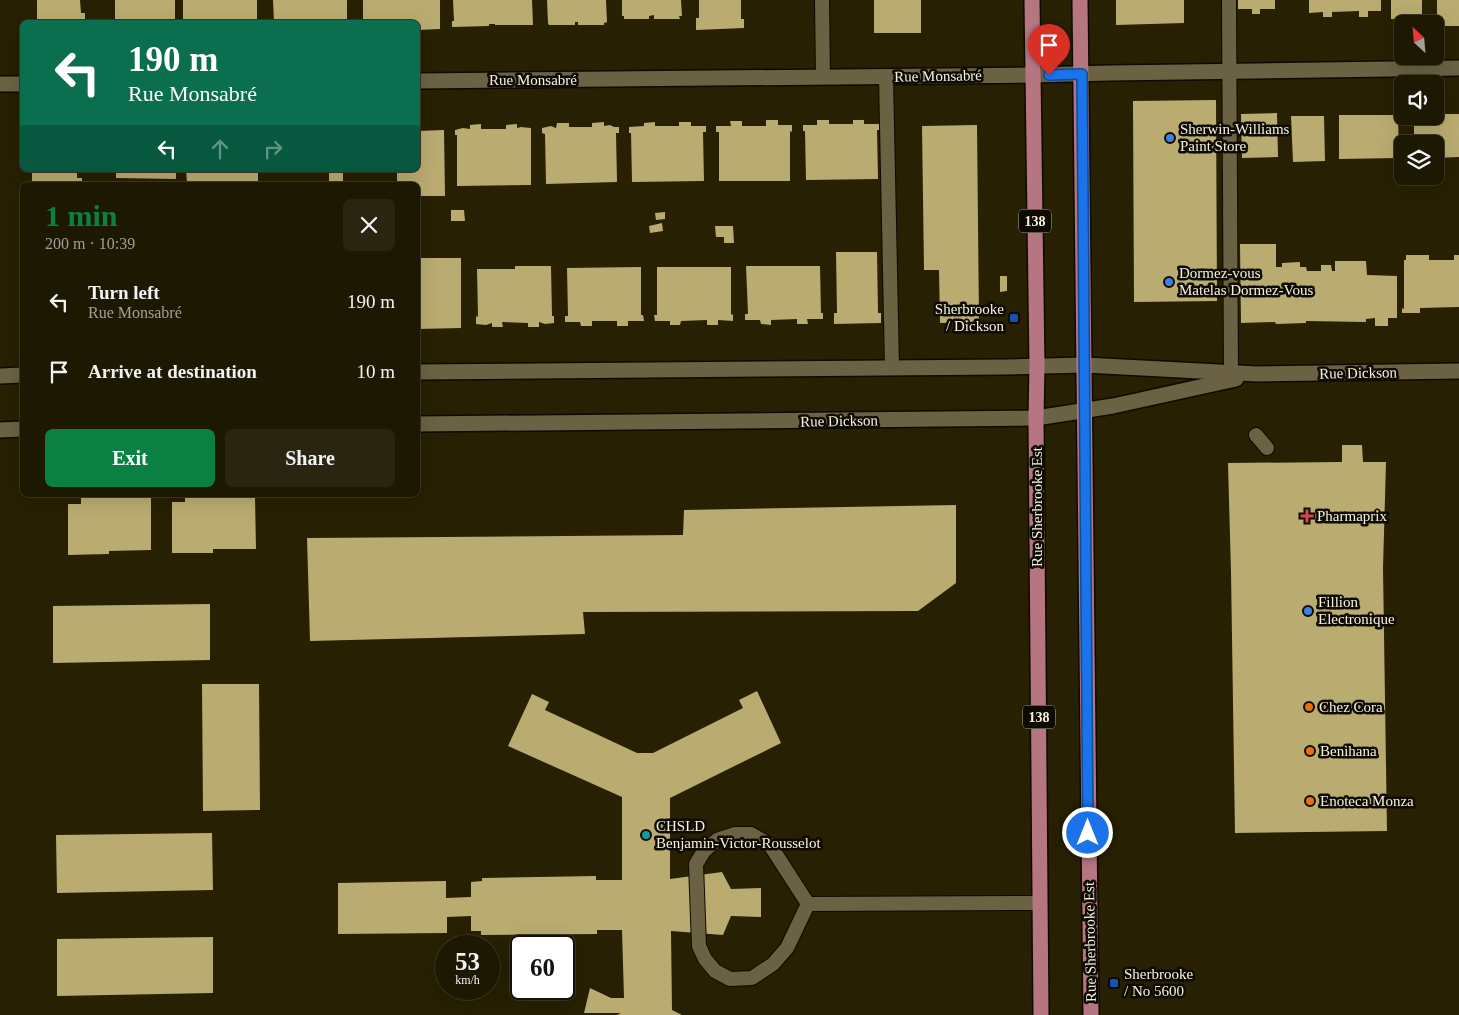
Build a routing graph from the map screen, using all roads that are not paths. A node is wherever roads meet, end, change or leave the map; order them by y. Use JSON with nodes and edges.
{"nodes":[{"id":1,"x":822,"y":0,"type":"edge"},
{"id":2,"x":1032,"y":0,"type":"edge"},
{"id":3,"x":1080,"y":0,"type":"edge"},
{"id":4,"x":1229,"y":0,"type":"edge"},
{"id":5,"x":1459,"y":68,"type":"edge"},
{"id":6,"x":1229,"y":72,"type":"junction"},
{"id":7,"x":1082,"y":74,"type":"junction"},
{"id":8,"x":1032,"y":75,"type":"junction"},
{"id":9,"x":823,"y":77,"type":"junction"},
{"id":10,"x":886,"y":77,"type":"junction"},
{"id":11,"x":420,"y":81,"type":"edge"},
{"id":12,"x":0,"y":84,"type":"edge"},
{"id":13,"x":20,"y":84,"type":"edge"},
{"id":14,"x":1085,"y":365,"type":"junction"},
{"id":15,"x":1037,"y":366,"type":"junction"},
{"id":16,"x":892,"y":368,"type":"junction"},
{"id":17,"x":1459,"y":371,"type":"edge"},
{"id":18,"x":420,"y":372,"type":"edge"},
{"id":19,"x":1231,"y":373,"type":"junction"},
{"id":20,"x":1257,"y":374,"type":"junction"},
{"id":21,"x":0,"y":376,"type":"edge"},
{"id":22,"x":20,"y":376,"type":"edge"},
{"id":23,"x":1085,"y":411,"type":"junction"},
{"id":24,"x":1036,"y":418,"type":"junction"},
{"id":25,"x":420,"y":424,"type":"edge"},
{"id":26,"x":20,"y":429,"type":"edge"},
{"id":27,"x":0,"y":430,"type":"edge"},
{"id":28,"x":1256,"y":435,"type":"dead end"},
{"id":29,"x":1267,"y":448,"type":"dead end"},
{"id":30,"x":1040,"y":903,"type":"junction"},
{"id":31,"x":808,"y":904,"type":"junction"},
{"id":32,"x":1041,"y":1015,"type":"edge"},
{"id":33,"x":1091,"y":1015,"type":"edge"}],
"edges":[{"from":1,"to":9,"type":"lane"},
{"from":2,"to":8,"type":"main road","name":"Rue Sherbrooke Est","number":"138"},
{"from":3,"to":7,"type":"main road","name":"Rue Sherbrooke Est"},
{"from":4,"to":6,"type":"lane"},
{"from":5,"to":6,"type":"main road","name":"Rue Monsabré"},
{"from":6,"to":7,"type":"main road","name":"Rue Monsabré"},
{"from":6,"to":19,"type":"lane"},
{"from":7,"to":8,"type":"main road","name":"Rue Monsabré"},
{"from":7,"to":14,"type":"main road","name":"Rue Sherbrooke Est"},
{"from":8,"to":10,"type":"main road","name":"Rue Monsabré"},
{"from":8,"to":15,"type":"main road","name":"Rue Sherbrooke Est","number":"138"},
{"from":9,"to":10,"type":"main road","name":"Rue Monsabré"},
{"from":9,"to":11,"type":"main road","name":"Rue Monsabré"},
{"from":10,"to":16,"type":"lane"},
{"from":12,"to":13,"type":"main road"},
{"from":14,"to":15,"type":"main road","name":"Rue Dickson"},
{"from":14,"to":19,"type":"main road","name":"Rue Dickson"},
{"from":14,"to":23,"type":"main road","name":"Rue Sherbrooke Est"},
{"from":15,"to":16,"type":"main road","name":"Rue Dickson"},
{"from":15,"to":24,"type":"main road","name":"Rue Sherbrooke Est","number":"138"},
{"from":16,"to":18,"type":"main road","name":"Rue Dickson"},
{"from":17,"to":20,"type":"main road","name":"Rue Dickson"},
{"from":19,"to":20,"type":"main road","name":"Rue Dickson"},
{"from":20,"to":23,"type":"main road","name":"Rue Dickson"},
{"from":21,"to":22,"type":"main road"},
{"from":23,"to":24,"type":"main road","name":"Rue Dickson"},
{"from":23,"to":33,"type":"main road","name":"Rue Sherbrooke Est"},
{"from":24,"to":25,"type":"main road","name":"Rue Dickson"},
{"from":24,"to":30,"type":"main road","name":"Rue Sherbrooke Est","number":"138"},
{"from":26,"to":27,"type":"main road"},
{"from":28,"to":29,"type":"lane"},
{"from":30,"to":31,"type":"lane"},
{"from":30,"to":32,"type":"main road","name":"Rue Sherbrooke Est","number":"138"},
{"from":31,"to":31,"type":"lane"}]}
